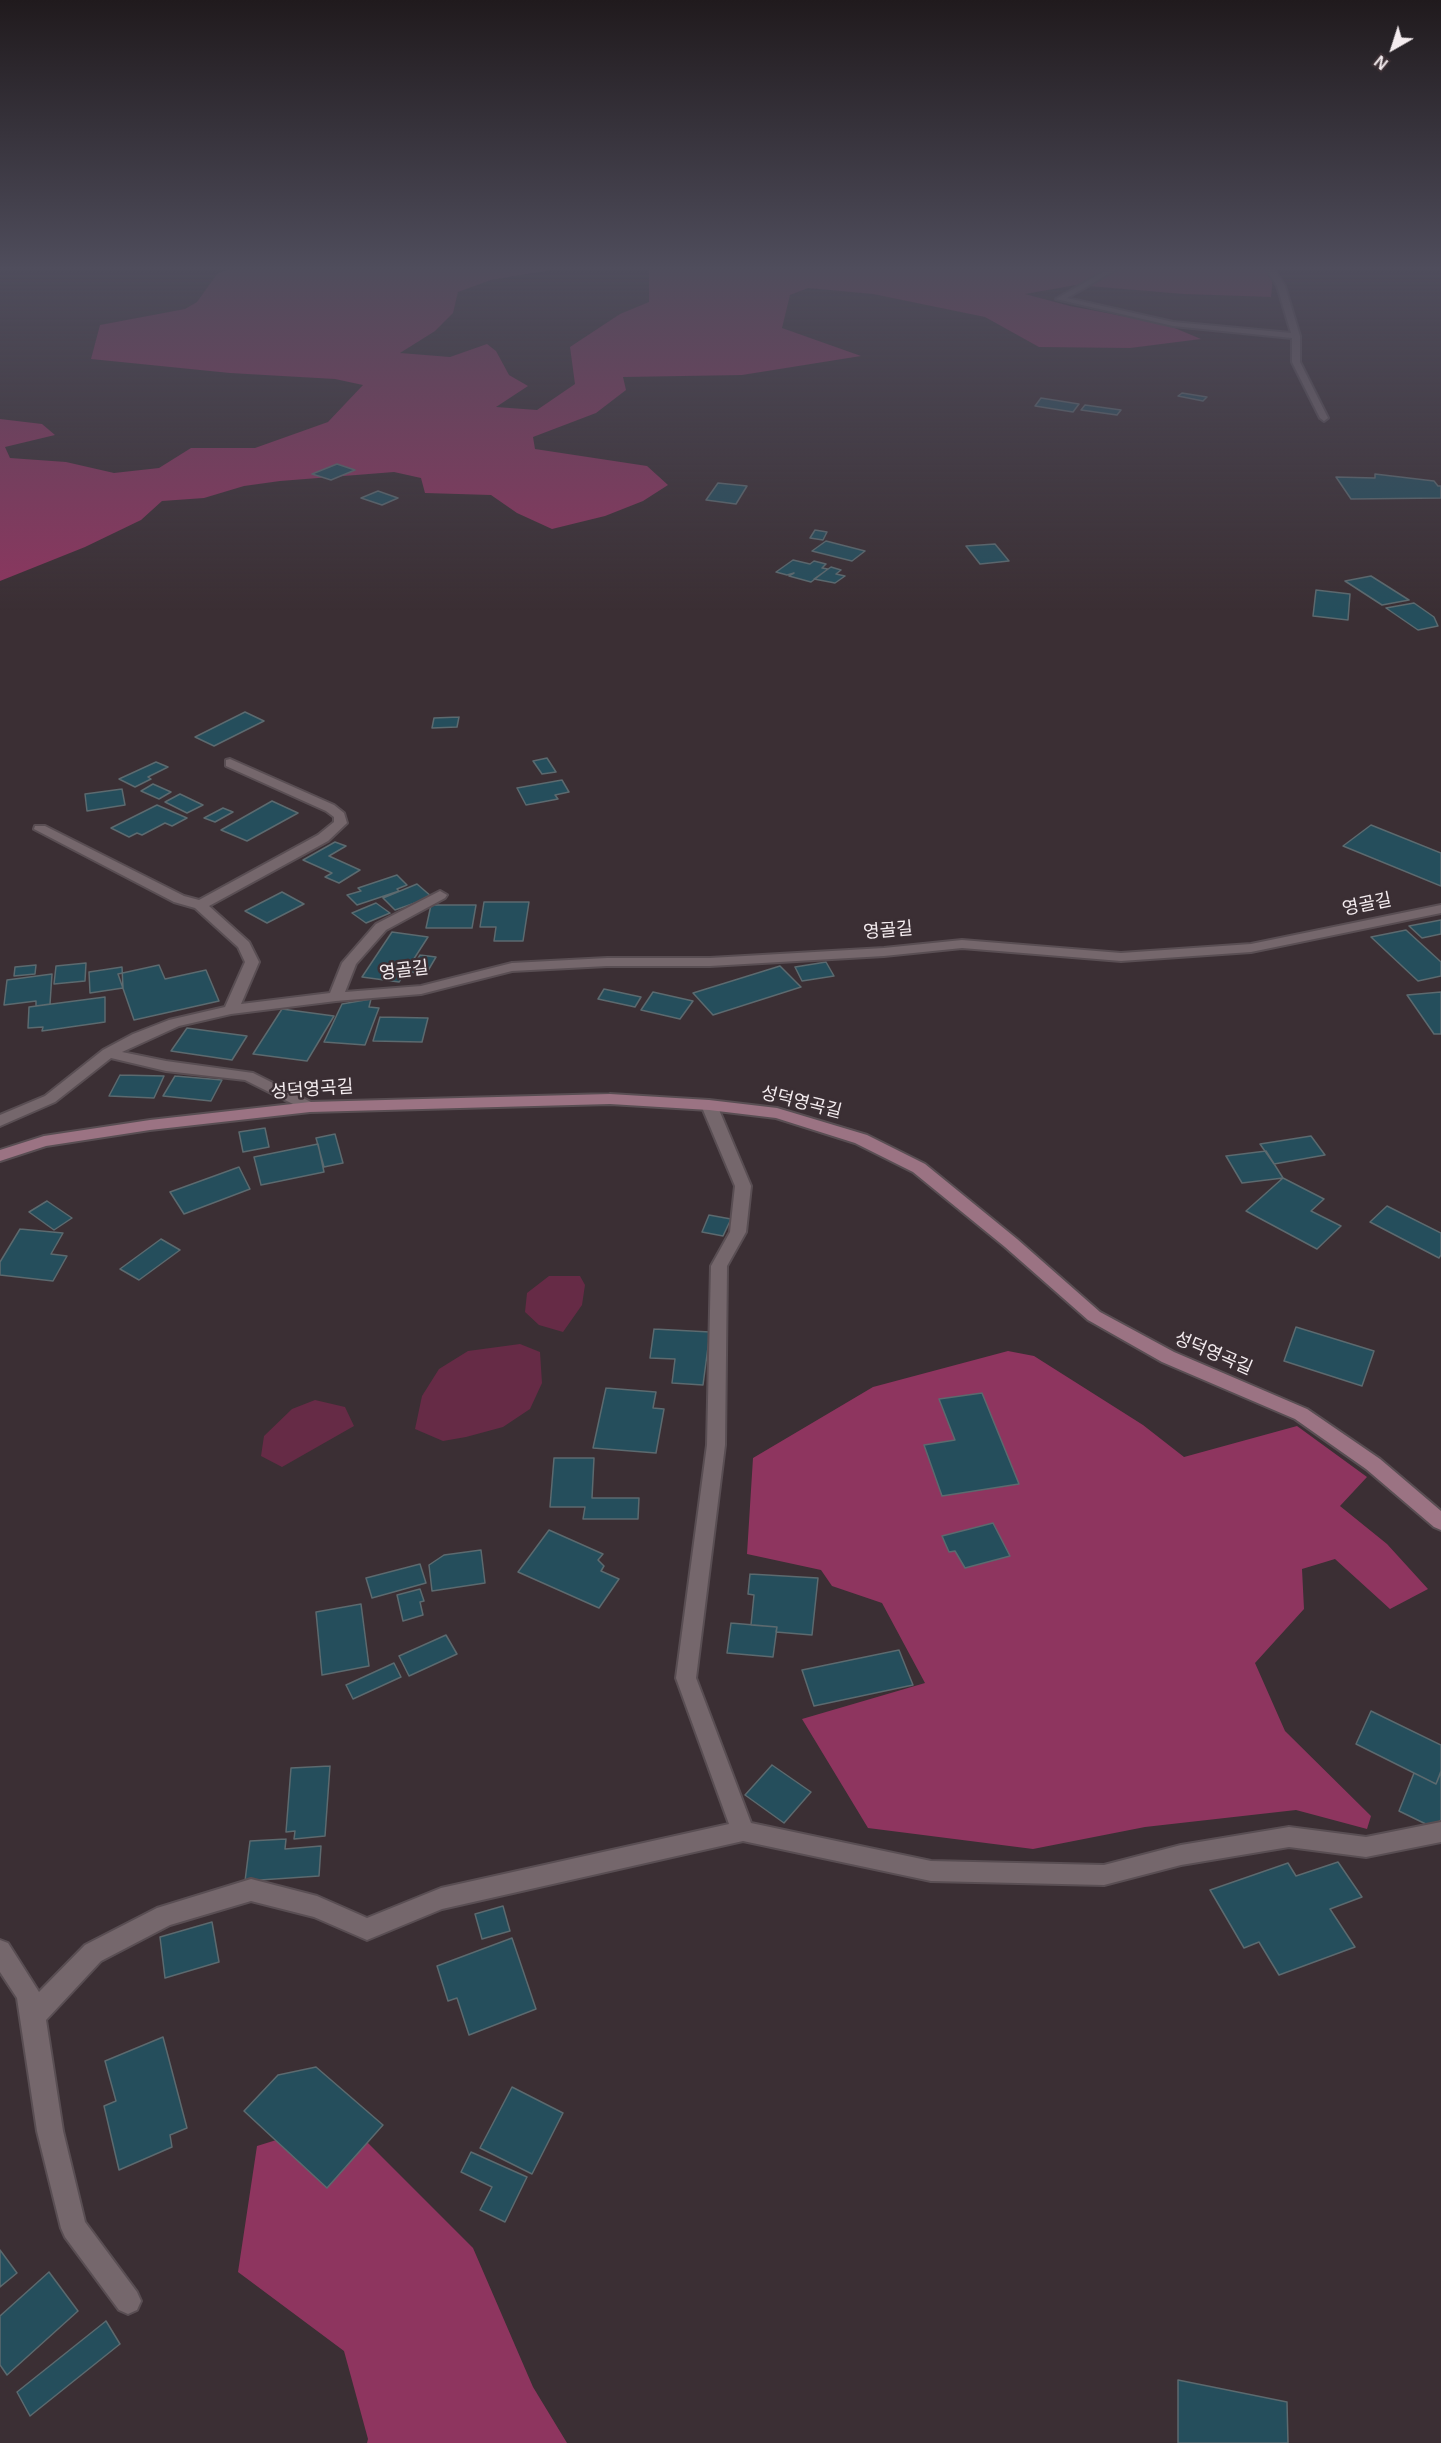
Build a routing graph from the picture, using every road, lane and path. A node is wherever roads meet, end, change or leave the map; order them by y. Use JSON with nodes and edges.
{"nodes":[{"id":1,"x":1307,"y":383,"type":"edge"},
{"id":2,"x":1324,"y":418,"type":"dead end"},
{"id":3,"x":230,"y":764,"type":"dead end"},
{"id":4,"x":40,"y":829,"type":"dead end"},
{"id":5,"x":440,"y":895,"type":"dead end"},
{"id":6,"x":200,"y":905,"type":"junction"},
{"id":7,"x":1441,"y":909,"type":"edge"},
{"id":8,"x":336,"y":997,"type":"junction"},
{"id":9,"x":231,"y":1010,"type":"junction"},
{"id":10,"x":108,"y":1053,"type":"junction"},
{"id":11,"x":709,"y":1105,"type":"junction"},
{"id":12,"x":310,"y":1107,"type":"junction"},
{"id":13,"x":0,"y":1121,"type":"edge"},
{"id":14,"x":0,"y":1156,"type":"edge"},
{"id":15,"x":1441,"y":1522,"type":"edge"},
{"id":16,"x":743,"y":1831,"type":"junction"},
{"id":17,"x":1441,"y":1832,"type":"edge"},
{"id":18,"x":0,"y":1951,"type":"edge"},
{"id":19,"x":33,"y":2016,"type":"junction"},
{"id":20,"x":128,"y":2301,"type":"dead end"}],
"edges":[{"from":1,"to":2,"type":"street"},
{"from":3,"to":6,"type":"street"},
{"from":4,"to":6,"type":"street"},
{"from":5,"to":8,"type":"street","name":"영골길"},
{"from":6,"to":9,"type":"street"},
{"from":7,"to":8,"type":"street","name":"영골길"},
{"from":8,"to":9,"type":"street","name":"영골길"},
{"from":9,"to":10,"type":"street","name":"영골길"},
{"from":10,"to":12,"type":"street"},
{"from":10,"to":13,"type":"street","name":"영골길"},
{"from":11,"to":12,"type":"main road","name":"성덕영곡길"},
{"from":11,"to":15,"type":"main road","name":"성덕영곡길"},
{"from":11,"to":16,"type":"street"},
{"from":12,"to":14,"type":"main road","name":"성덕영곡길"},
{"from":16,"to":17,"type":"street"},
{"from":16,"to":19,"type":"street"},
{"from":18,"to":19,"type":"street"},
{"from":19,"to":20,"type":"street"}]}
